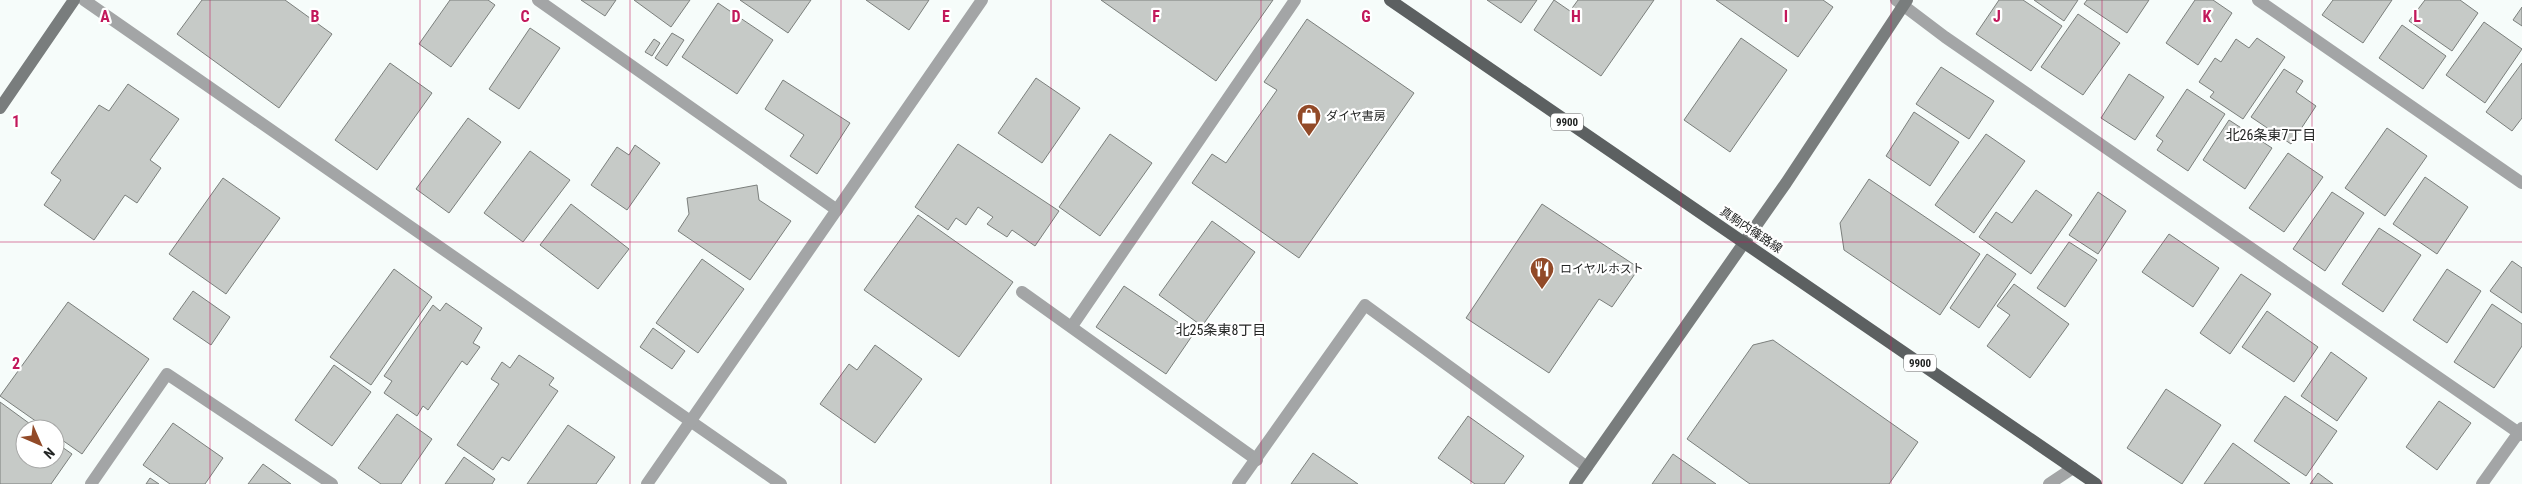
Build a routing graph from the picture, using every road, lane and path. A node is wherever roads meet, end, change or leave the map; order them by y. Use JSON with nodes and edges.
{"nodes":[{"id":1,"x":74,"y":0,"type":"edge"},
{"id":2,"x":84,"y":0,"type":"edge"},
{"id":3,"x":538,"y":0,"type":"edge"},
{"id":4,"x":982,"y":0,"type":"edge"},
{"id":5,"x":1295,"y":0,"type":"edge"},
{"id":6,"x":1390,"y":0,"type":"edge"},
{"id":7,"x":2258,"y":0,"type":"edge"},
{"id":8,"x":1902,"y":2,"type":"edge"},
{"id":9,"x":0,"y":108,"type":"edge"},
{"id":10,"x":2522,"y":183,"type":"edge"},
{"id":11,"x":837,"y":210,"type":"junction"},
{"id":12,"x":1744,"y":242,"type":"junction"},
{"id":13,"x":1022,"y":292,"type":"dead end"},
{"id":14,"x":1072,"y":326,"type":"junction"},
{"id":15,"x":690,"y":422,"type":"junction"},
{"id":16,"x":2521,"y":432,"type":"edge"},
{"id":17,"x":1257,"y":460,"type":"junction"},
{"id":18,"x":1588,"y":467,"type":"junction"},
{"id":19,"x":2073,"y":468,"type":"junction"},
{"id":20,"x":91,"y":484,"type":"edge"},
{"id":21,"x":332,"y":484,"type":"edge"},
{"id":22,"x":647,"y":484,"type":"edge"},
{"id":23,"x":780,"y":484,"type":"edge"},
{"id":24,"x":1238,"y":484,"type":"edge"},
{"id":25,"x":1575,"y":484,"type":"edge"},
{"id":26,"x":2049,"y":484,"type":"edge"},
{"id":27,"x":2096,"y":484,"type":"edge"},
{"id":28,"x":2482,"y":484,"type":"edge"}],
"edges":[{"from":1,"to":9,"type":"street"},
{"from":2,"to":15,"type":"street"},
{"from":3,"to":11,"type":"street"},
{"from":4,"to":11,"type":"street"},
{"from":5,"to":14,"type":"street"},
{"from":6,"to":12,"type":"main road","name":"真駒内篠路線","number":"9900"},
{"from":7,"to":10,"type":"street"},
{"from":8,"to":12,"type":"street"},
{"from":8,"to":16,"type":"street"},
{"from":11,"to":15,"type":"street"},
{"from":12,"to":18,"type":"street"},
{"from":12,"to":19,"type":"main road","name":"真駒内篠路線","number":"9900"},
{"from":13,"to":14,"type":"street"},
{"from":14,"to":17,"type":"street"},
{"from":15,"to":22,"type":"street"},
{"from":15,"to":23,"type":"street"},
{"from":16,"to":28,"type":"street"},
{"from":17,"to":18,"type":"street"},
{"from":17,"to":24,"type":"street"},
{"from":18,"to":25,"type":"street"},
{"from":19,"to":26,"type":"street"},
{"from":19,"to":27,"type":"main road","name":"真駒内篠路線","number":"9900"},
{"from":20,"to":21,"type":"street"}]}
